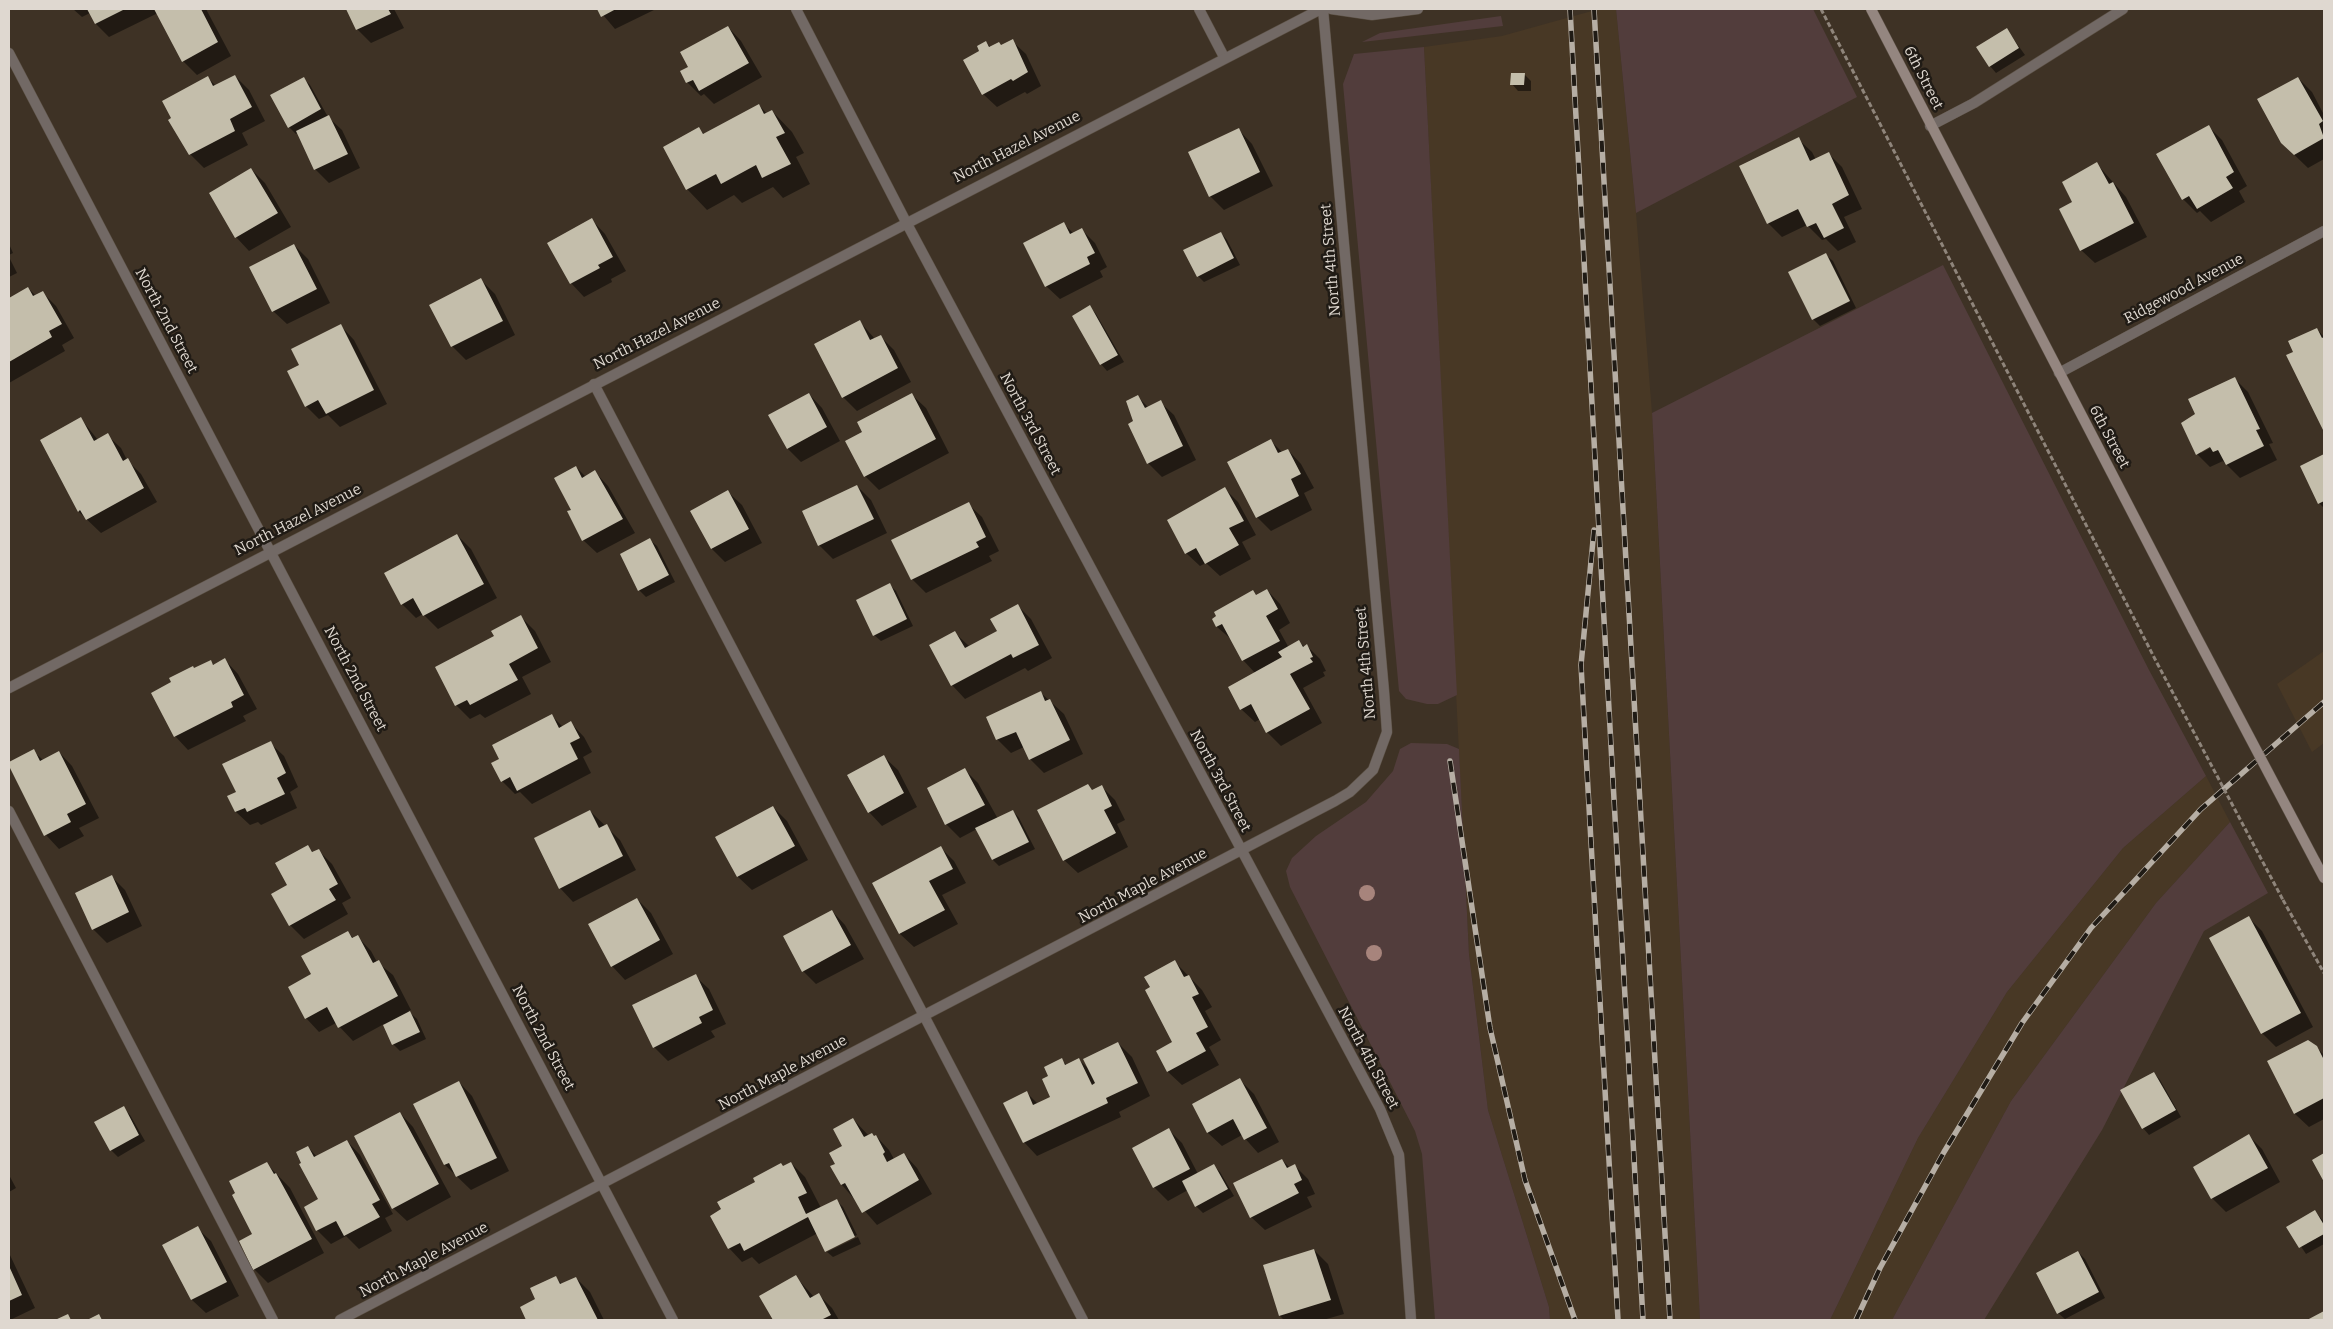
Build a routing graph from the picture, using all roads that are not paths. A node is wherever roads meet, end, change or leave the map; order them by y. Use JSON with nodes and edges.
{"nodes":[{"id":1,"x":796,"y":9,"type":"edge"},
{"id":2,"x":1199,"y":9,"type":"edge"},
{"id":3,"x":1322,"y":9,"type":"edge"},
{"id":4,"x":1331,"y":9,"type":"edge"},
{"id":5,"x":1418,"y":9,"type":"edge"},
{"id":6,"x":1871,"y":9,"type":"edge"},
{"id":7,"x":2123,"y":9,"type":"edge"},
{"id":8,"x":9,"y":53,"type":"edge"},
{"id":9,"x":1224,"y":57,"type":"junction"},
{"id":10,"x":1930,"y":126,"type":"junction"},
{"id":11,"x":906,"y":222,"type":"junction"},
{"id":12,"x":2324,"y":232,"type":"edge"},
{"id":13,"x":2059,"y":374,"type":"junction"},
{"id":14,"x":594,"y":384,"type":"junction"},
{"id":15,"x":270,"y":552,"type":"junction"},
{"id":16,"x":9,"y":688,"type":"edge"},
{"id":17,"x":9,"y":811,"type":"edge"},
{"id":18,"x":1240,"y":852,"type":"junction"},
{"id":19,"x":2324,"y":878,"type":"edge"},
{"id":20,"x":924,"y":1016,"type":"junction"},
{"id":21,"x":602,"y":1184,"type":"junction"},
{"id":22,"x":273,"y":1320,"type":"edge"},
{"id":23,"x":340,"y":1320,"type":"edge"},
{"id":24,"x":673,"y":1320,"type":"edge"},
{"id":25,"x":1083,"y":1320,"type":"edge"},
{"id":26,"x":1411,"y":1320,"type":"edge"}],
"edges":[{"from":1,"to":11,"type":"street","name":"North 3rd Street"},
{"from":2,"to":9,"type":"street"},
{"from":3,"to":9,"type":"street","name":"North Hazel Avenue"},
{"from":3,"to":18,"type":"street","name":"North 4th Street"},
{"from":4,"to":5,"type":"street"},
{"from":6,"to":10,"type":"main road","name":"6th Street"},
{"from":7,"to":10,"type":"street"},
{"from":8,"to":15,"type":"street","name":"North 2nd Street"},
{"from":9,"to":11,"type":"street","name":"North Hazel Avenue"},
{"from":10,"to":13,"type":"main road","name":"6th Street"},
{"from":11,"to":14,"type":"street","name":"North Hazel Avenue"},
{"from":11,"to":18,"type":"street","name":"North 3rd Street"},
{"from":12,"to":13,"type":"street","name":"Ridgewood Avenue"},
{"from":13,"to":19,"type":"main road","name":"6th Street","bridge":true},
{"from":14,"to":15,"type":"street","name":"North Hazel Avenue"},
{"from":14,"to":20,"type":"street"},
{"from":15,"to":16,"type":"street","name":"North Hazel Avenue"},
{"from":15,"to":21,"type":"street","name":"North 2nd Street"},
{"from":17,"to":22,"type":"street"},
{"from":18,"to":20,"type":"street","name":"North Maple Avenue"},
{"from":18,"to":26,"type":"street","name":"North 4th Street"},
{"from":20,"to":21,"type":"street","name":"North Maple Avenue"},
{"from":20,"to":25,"type":"street"},
{"from":21,"to":23,"type":"street","name":"North Maple Avenue"},
{"from":21,"to":24,"type":"street","name":"North 2nd Street"}]}
